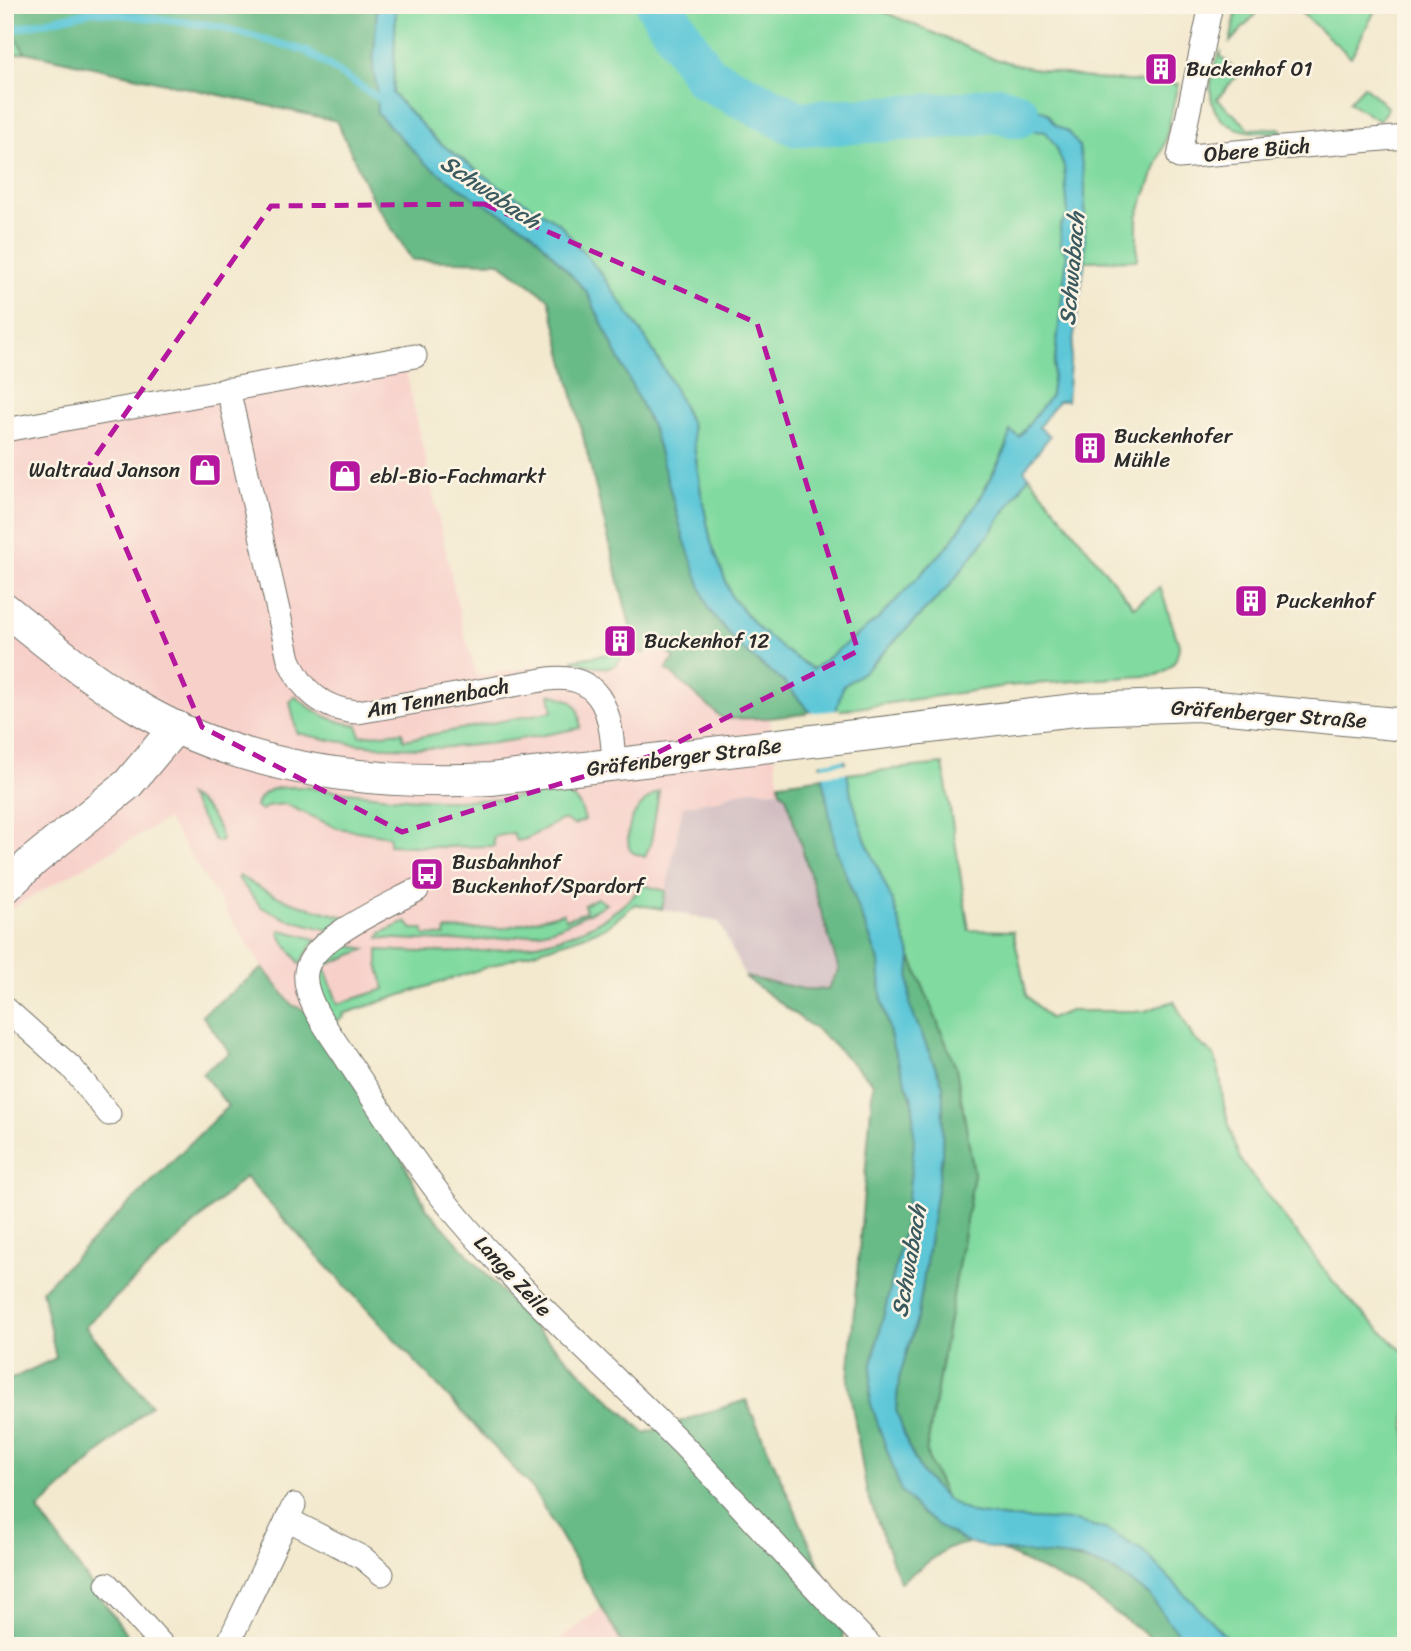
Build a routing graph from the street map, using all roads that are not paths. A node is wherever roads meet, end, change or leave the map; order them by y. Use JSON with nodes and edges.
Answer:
{"nodes":[{"id":1,"x":1211,"y":5,"type":"edge"},
{"id":2,"x":1406,"y":137,"type":"edge"},
{"id":3,"x":415,"y":356,"type":"dead end"},
{"id":4,"x":228,"y":389,"type":"junction"},
{"id":5,"x":5,"y":430,"type":"edge"},
{"id":6,"x":5,"y":609,"type":"edge"},
{"id":7,"x":1406,"y":725,"type":"edge"},
{"id":8,"x":176,"y":727,"type":"junction"},
{"id":9,"x":614,"y":766,"type":"junction"},
{"id":10,"x":5,"y":888,"type":"edge"},
{"id":11,"x":417,"y":890,"type":"dead end"},
{"id":12,"x":5,"y":1008,"type":"edge"},
{"id":13,"x":109,"y":1114,"type":"dead end"},
{"id":14,"x":382,"y":1574,"type":"dead end"},
{"id":15,"x":107,"y":1584,"type":"dead end"},
{"id":16,"x":163,"y":1646,"type":"edge"},
{"id":17,"x":227,"y":1646,"type":"edge"},
{"id":18,"x":871,"y":1646,"type":"edge"}],
"edges":[{"from":1,"to":2,"type":"street","name":"Obere Büch"},
{"from":3,"to":4,"type":"street"},
{"from":4,"to":5,"type":"street"},
{"from":4,"to":9,"type":"street","name":"Am Tennenbach"},
{"from":6,"to":8,"type":"main road","name":"Gräfenberger Straße"},
{"from":7,"to":9,"type":"main road","name":"Gräfenberger Straße"},
{"from":8,"to":9,"type":"main road","name":"Gräfenberger Straße"},
{"from":8,"to":10,"type":"main road"},
{"from":11,"to":18,"type":"street","name":"Lange Zeile"},
{"from":12,"to":13,"type":"street"},
{"from":14,"to":17,"type":"street"},
{"from":15,"to":16,"type":"street"}]}
